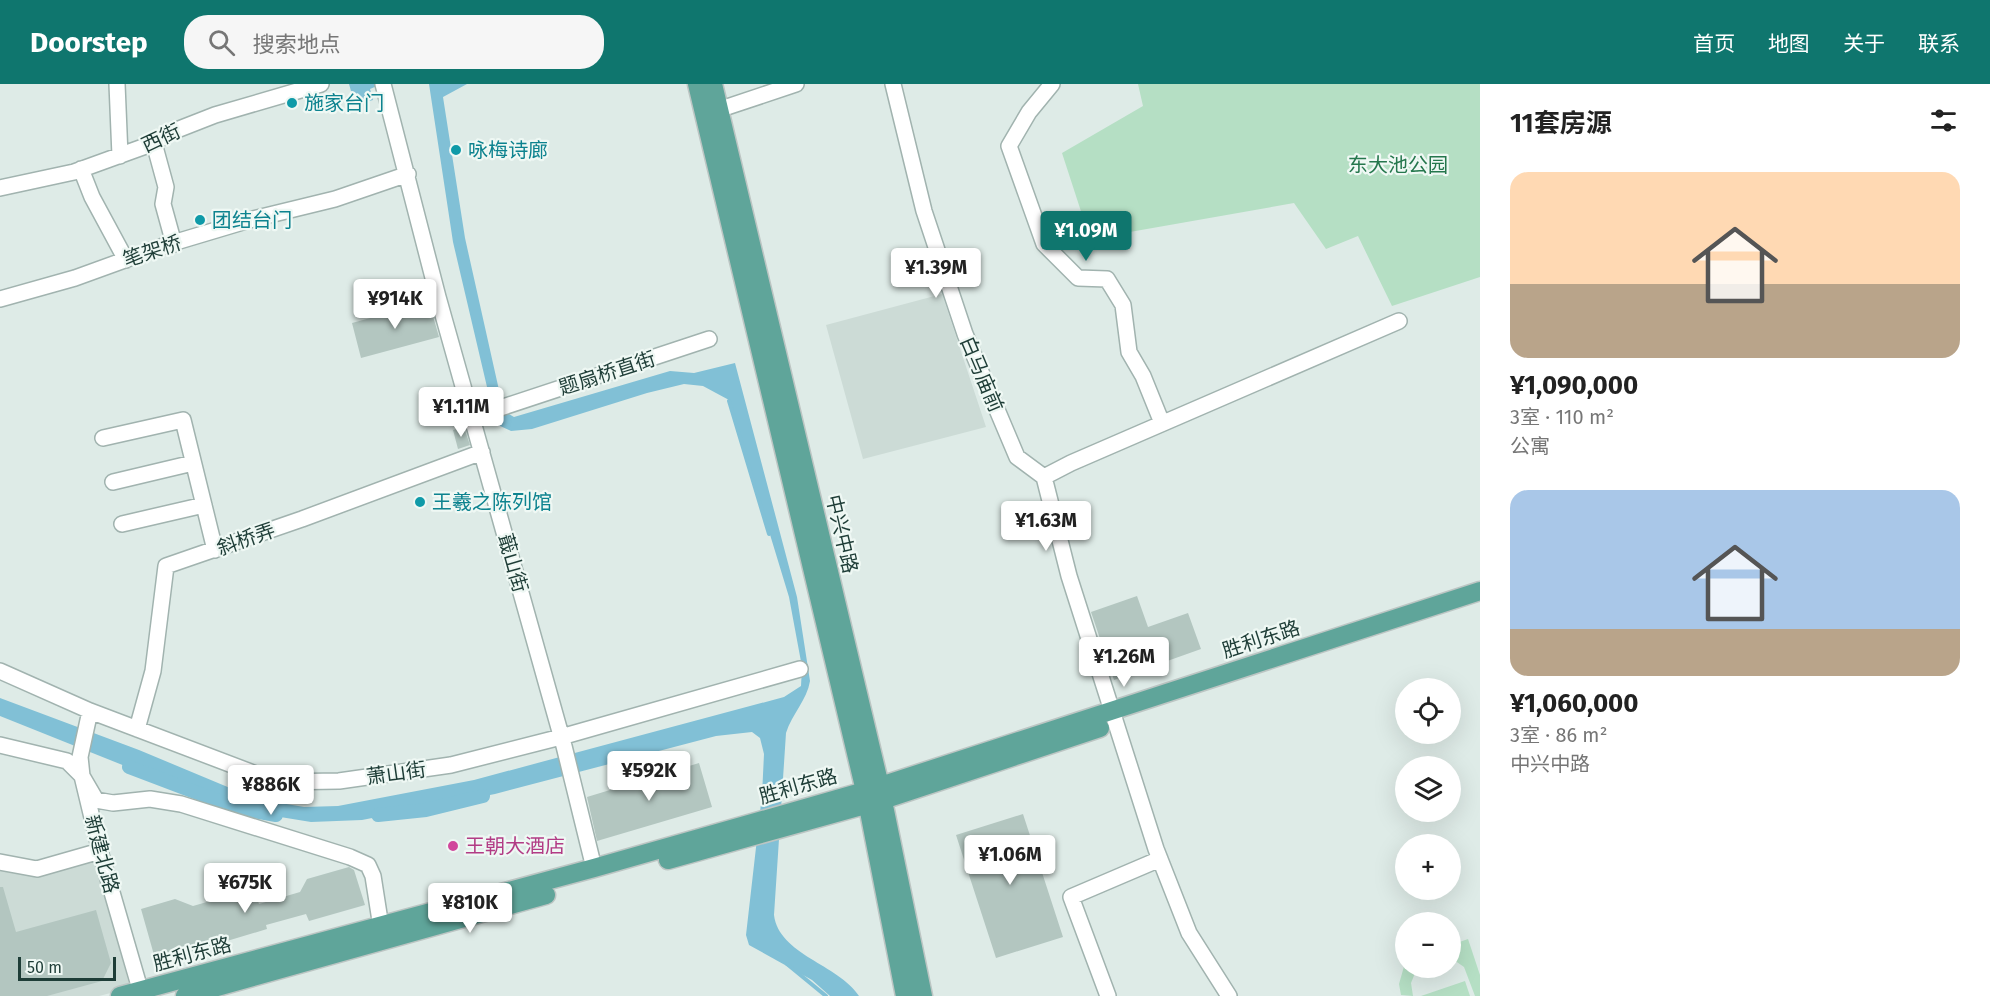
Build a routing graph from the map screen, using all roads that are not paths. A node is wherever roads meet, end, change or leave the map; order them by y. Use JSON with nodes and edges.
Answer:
{"nodes":[{"id":1,"x":117,"y":84,"type":"edge"},
{"id":2,"x":321,"y":84,"type":"edge"},
{"id":3,"x":383,"y":84,"type":"edge"},
{"id":4,"x":697,"y":84,"type":"edge"},
{"id":5,"x":713,"y":84,"type":"edge"},
{"id":6,"x":796,"y":84,"type":"edge"},
{"id":7,"x":893,"y":84,"type":"edge"},
{"id":8,"x":1052,"y":84,"type":"edge"},
{"id":9,"x":711,"y":112,"type":"junction"},
{"id":10,"x":154,"y":143,"type":"junction"},
{"id":11,"x":120,"y":156,"type":"junction"},
{"id":12,"x":81,"y":170,"type":"junction"},
{"id":13,"x":408,"y":174,"type":"junction"},
{"id":14,"x":0,"y":188,"type":"edge"},
{"id":15,"x":174,"y":244,"type":"junction"},
{"id":16,"x":126,"y":260,"type":"junction"},
{"id":17,"x":0,"y":298,"type":"edge"},
{"id":18,"x":1399,"y":321,"type":"dead end"},
{"id":19,"x":709,"y":339,"type":"dead end"},
{"id":20,"x":480,"y":415,"type":"junction"},
{"id":21,"x":1162,"y":423,"type":"junction"},
{"id":22,"x":103,"y":438,"type":"dead end"},
{"id":23,"x":482,"y":452,"type":"junction"},
{"id":24,"x":194,"y":463,"type":"junction"},
{"id":25,"x":1044,"y":477,"type":"junction"},
{"id":26,"x":113,"y":482,"type":"dead end"},
{"id":27,"x":204,"y":505,"type":"junction"},
{"id":28,"x":122,"y":524,"type":"dead end"},
{"id":29,"x":215,"y":550,"type":"junction"},
{"id":30,"x":1480,"y":591,"type":"edge"},
{"id":31,"x":1480,"y":600,"type":"edge"},
{"id":32,"x":800,"y":669,"type":"dead end"},
{"id":33,"x":0,"y":671,"type":"edge"},
{"id":34,"x":89,"y":715,"type":"junction"},
{"id":35,"x":1115,"y":716,"type":"junction"},
{"id":36,"x":138,"y":729,"type":"junction"},
{"id":37,"x":562,"y":742,"type":"junction"},
{"id":38,"x":0,"y":746,"type":"edge"},
{"id":39,"x":82,"y":776,"type":"junction"},
{"id":40,"x":874,"y":795,"type":"junction"},
{"id":41,"x":748,"y":831,"type":"junction"},
{"id":42,"x":100,"y":851,"type":"junction"},
{"id":43,"x":1160,"y":859,"type":"junction"},
{"id":44,"x":0,"y":861,"type":"edge"},
{"id":45,"x":594,"y":868,"type":"junction"},
{"id":46,"x":381,"y":927,"type":"junction"},
{"id":47,"x":141,"y":993,"type":"edge"},
{"id":48,"x":120,"y":996,"type":"edge"},
{"id":49,"x":185,"y":996,"type":"edge"},
{"id":50,"x":905,"y":996,"type":"edge"},
{"id":51,"x":923,"y":996,"type":"edge"},
{"id":52,"x":1108,"y":996,"type":"edge"},
{"id":53,"x":1229,"y":996,"type":"edge"}],
"edges":[{"from":1,"to":11,"type":"street"},
{"from":2,"to":10,"type":"street","name":"西街"},
{"from":3,"to":13,"type":"street","name":"蕺山街"},
{"from":4,"to":9,"type":"main road","name":"中兴中路"},
{"from":5,"to":9,"type":"main road","name":"中兴中路"},
{"from":6,"to":9,"type":"street"},
{"from":7,"to":25,"type":"street","name":"白马庙前"},
{"from":8,"to":21,"type":"street"},
{"from":9,"to":40,"type":"main road","name":"中兴中路"},
{"from":10,"to":11,"type":"street","name":"西街"},
{"from":10,"to":15,"type":"street"},
{"from":11,"to":12,"type":"street","name":"西街"},
{"from":12,"to":14,"type":"street","name":"西街"},
{"from":12,"to":16,"type":"street"},
{"from":13,"to":15,"type":"street","name":"笔架桥"},
{"from":13,"to":20,"type":"street","name":"蕺山街"},
{"from":15,"to":16,"type":"street","name":"笔架桥"},
{"from":16,"to":17,"type":"street","name":"笔架桥"},
{"from":18,"to":21,"type":"street"},
{"from":19,"to":20,"type":"street","name":"题扇桥直街"},
{"from":20,"to":23,"type":"street","name":"蕺山街"},
{"from":21,"to":25,"type":"street"},
{"from":22,"to":24,"type":"street"},
{"from":23,"to":29,"type":"street","name":"斜桥弄"},
{"from":23,"to":37,"type":"street","name":"蕺山街"},
{"from":24,"to":26,"type":"street"},
{"from":24,"to":27,"type":"street"},
{"from":25,"to":35,"type":"street"},
{"from":27,"to":28,"type":"street"},
{"from":27,"to":29,"type":"street"},
{"from":29,"to":36,"type":"street","name":"斜桥弄"},
{"from":30,"to":35,"type":"main road","name":"胜利东路"},
{"from":31,"to":35,"type":"main road","name":"胜利东路"},
{"from":32,"to":37,"type":"street","name":"萧山街"},
{"from":33,"to":34,"type":"street","name":"萧山街"},
{"from":34,"to":36,"type":"street","name":"萧山街"},
{"from":34,"to":39,"type":"street","name":"新建北路"},
{"from":35,"to":40,"type":"main road","name":"胜利东路"},
{"from":35,"to":43,"type":"street"},
{"from":36,"to":37,"type":"street","name":"萧山街"},
{"from":37,"to":45,"type":"street","name":"蕺山街"},
{"from":38,"to":39,"type":"street"},
{"from":39,"to":42,"type":"street","name":"新建北路"},
{"from":39,"to":46,"type":"street"},
{"from":40,"to":41,"type":"main road","name":"胜利东路"},
{"from":40,"to":50,"type":"main road","name":"中兴中路"},
{"from":40,"to":51,"type":"main road","name":"中兴中路"},
{"from":41,"to":45,"type":"main road","name":"胜利东路"},
{"from":41,"to":49,"type":"main road","name":"胜利东路"},
{"from":42,"to":44,"type":"street"},
{"from":42,"to":47,"type":"street","name":"新建北路"},
{"from":43,"to":52,"type":"street"},
{"from":43,"to":53,"type":"street"},
{"from":45,"to":46,"type":"main road","name":"胜利东路"},
{"from":46,"to":47,"type":"main road","name":"胜利东路"},
{"from":47,"to":48,"type":"main road","name":"胜利东路"}]}
